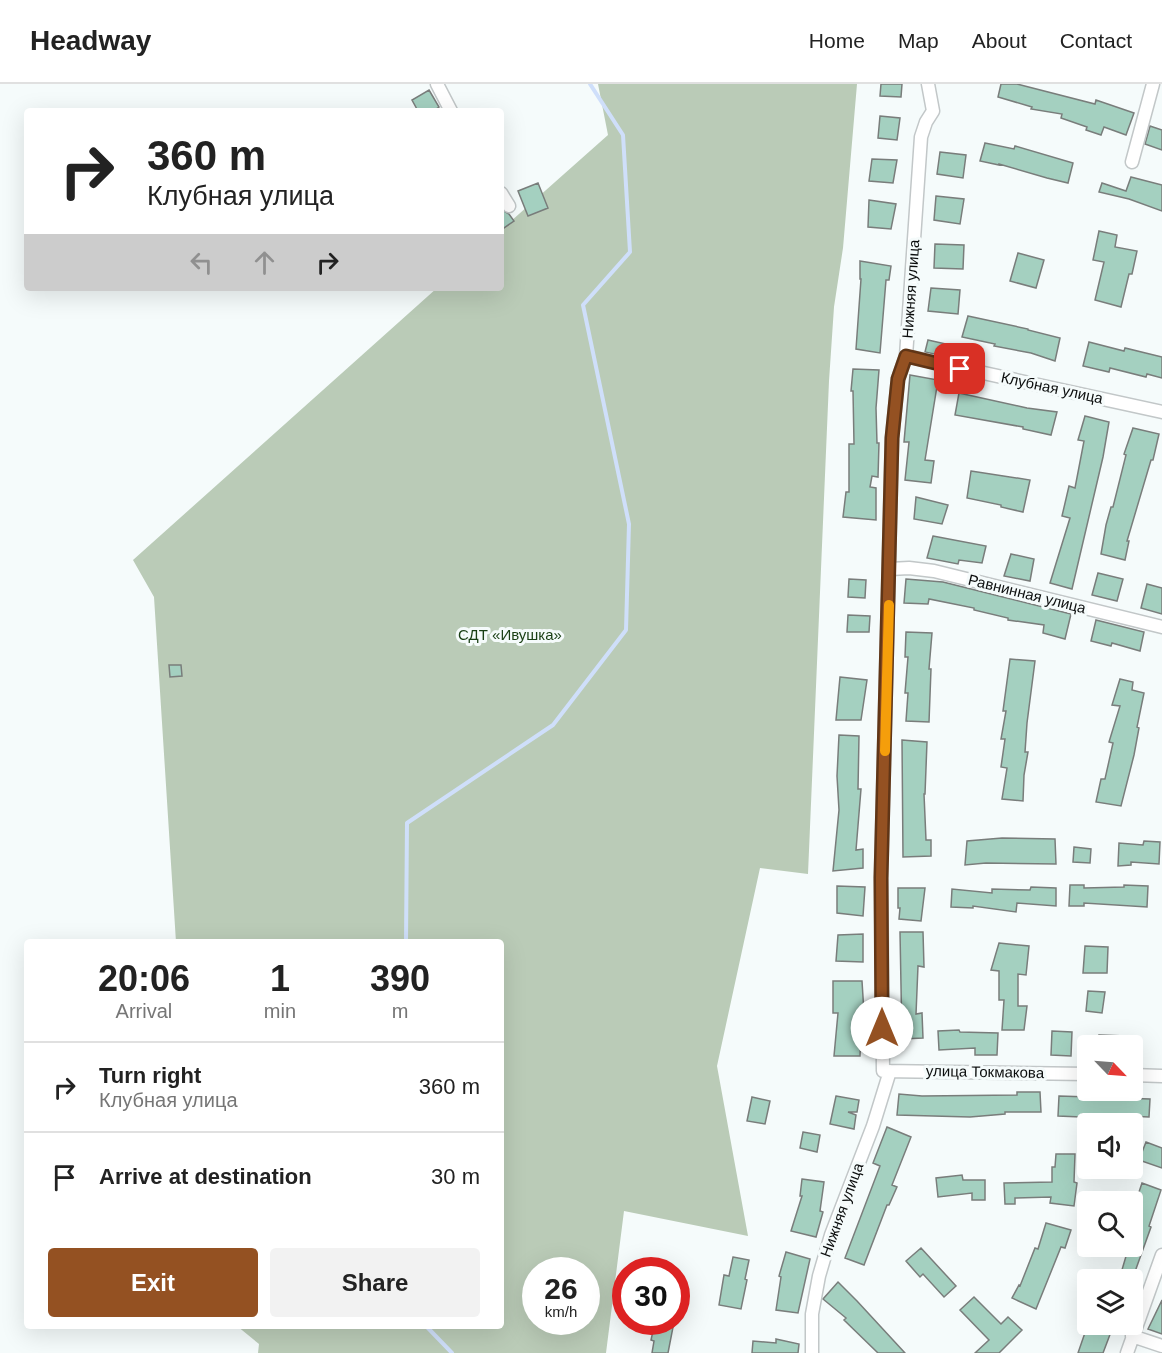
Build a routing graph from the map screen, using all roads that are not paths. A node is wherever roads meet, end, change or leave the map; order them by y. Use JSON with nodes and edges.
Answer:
{"nodes":[{"id":1,"x":437,"y":84,"type":"edge"},
{"id":2,"x":928,"y":84,"type":"edge"},
{"id":3,"x":1153,"y":84,"type":"edge"},
{"id":4,"x":449,"y":108,"type":"edge"},
{"id":5,"x":1132,"y":162,"type":"dead end"},
{"id":6,"x":504,"y":198,"type":"edge"},
{"id":7,"x":509,"y":207,"type":"dead end"},
{"id":8,"x":906,"y":356,"type":"junction"},
{"id":9,"x":1162,"y":412,"type":"edge"},
{"id":10,"x":890,"y":569,"type":"junction"},
{"id":11,"x":1162,"y":627,"type":"edge"},
{"id":12,"x":886,"y":1071,"type":"junction"},
{"id":13,"x":1077,"y":1074,"type":"edge"},
{"id":14,"x":1143,"y":1075,"type":"edge"},
{"id":15,"x":1162,"y":1076,"type":"edge"},
{"id":16,"x":1162,"y":1255,"type":"edge"},
{"id":17,"x":1132,"y":1336,"type":"junction"},
{"id":18,"x":1162,"y":1346,"type":"edge"},
{"id":19,"x":812,"y":1353,"type":"edge"},
{"id":20,"x":1127,"y":1353,"type":"edge"}],
"edges":[{"from":1,"to":4,"type":"street"},
{"from":2,"to":8,"type":"street","name":"Нижняя улица"},
{"from":3,"to":5,"type":"street"},
{"from":6,"to":7,"type":"street"},
{"from":8,"to":9,"type":"street","name":"Клубная улица"},
{"from":8,"to":10,"type":"street","name":"Нижняя улица"},
{"from":10,"to":11,"type":"street","name":"Равнинная улица"},
{"from":10,"to":12,"type":"street","name":"Нижняя улица"},
{"from":12,"to":13,"type":"street","name":"улица Токмакова"},
{"from":12,"to":19,"type":"street","name":"Нижняя улица"},
{"from":14,"to":15,"type":"street"},
{"from":16,"to":17,"type":"street"},
{"from":17,"to":18,"type":"street"},
{"from":17,"to":20,"type":"street"}]}
